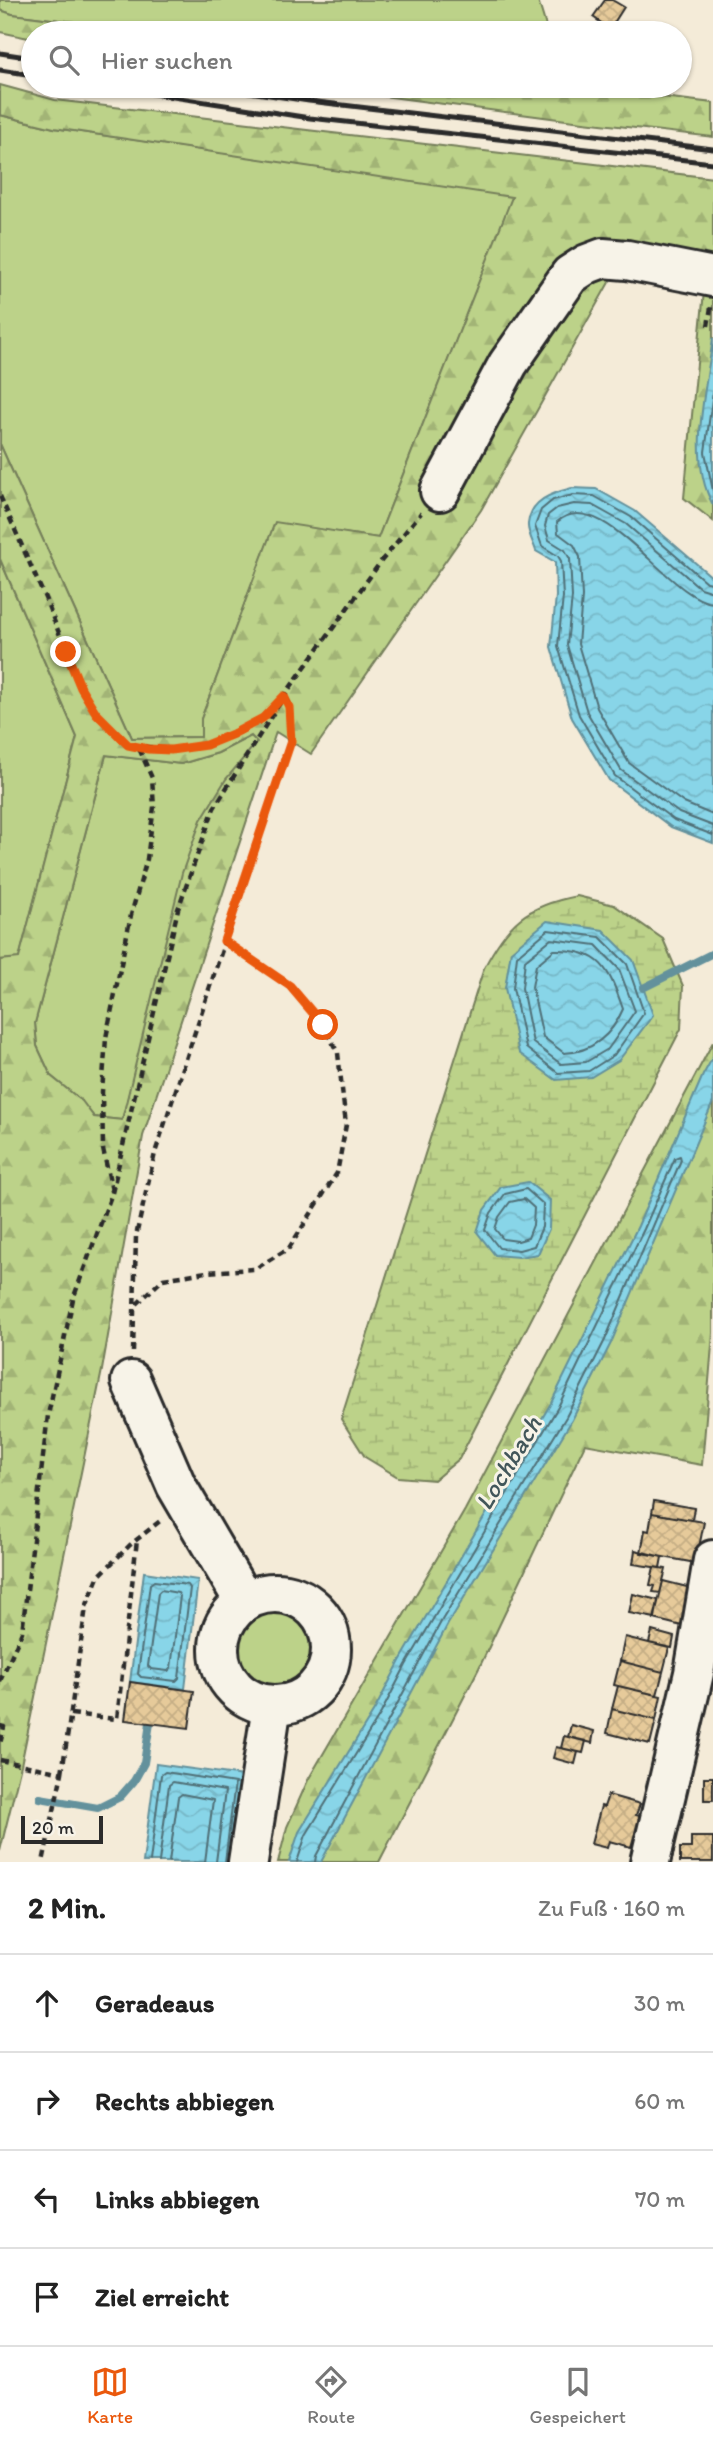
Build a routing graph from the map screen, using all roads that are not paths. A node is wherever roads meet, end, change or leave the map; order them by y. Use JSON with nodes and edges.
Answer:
{"nodes":[{"id":1,"x":713,"y":276,"type":"edge"},
{"id":2,"x":440,"y":491,"type":"road end"},
{"id":3,"x":131,"y":1381,"type":"road end"},
{"id":4,"x":713,"y":1560,"type":"edge"},
{"id":5,"x":244,"y":1601,"type":"junction"},
{"id":6,"x":272,"y":1705,"type":"junction"},
{"id":7,"x":248,"y":1862,"type":"edge"},
{"id":8,"x":650,"y":1862,"type":"edge"}],
"edges":[{"from":1,"to":2,"type":"street"},
{"from":3,"to":5,"type":"street"},
{"from":4,"to":8,"type":"street"},
{"from":5,"to":6,"type":"street"},
{"from":5,"to":6,"type":"street"},
{"from":6,"to":7,"type":"street"}]}
